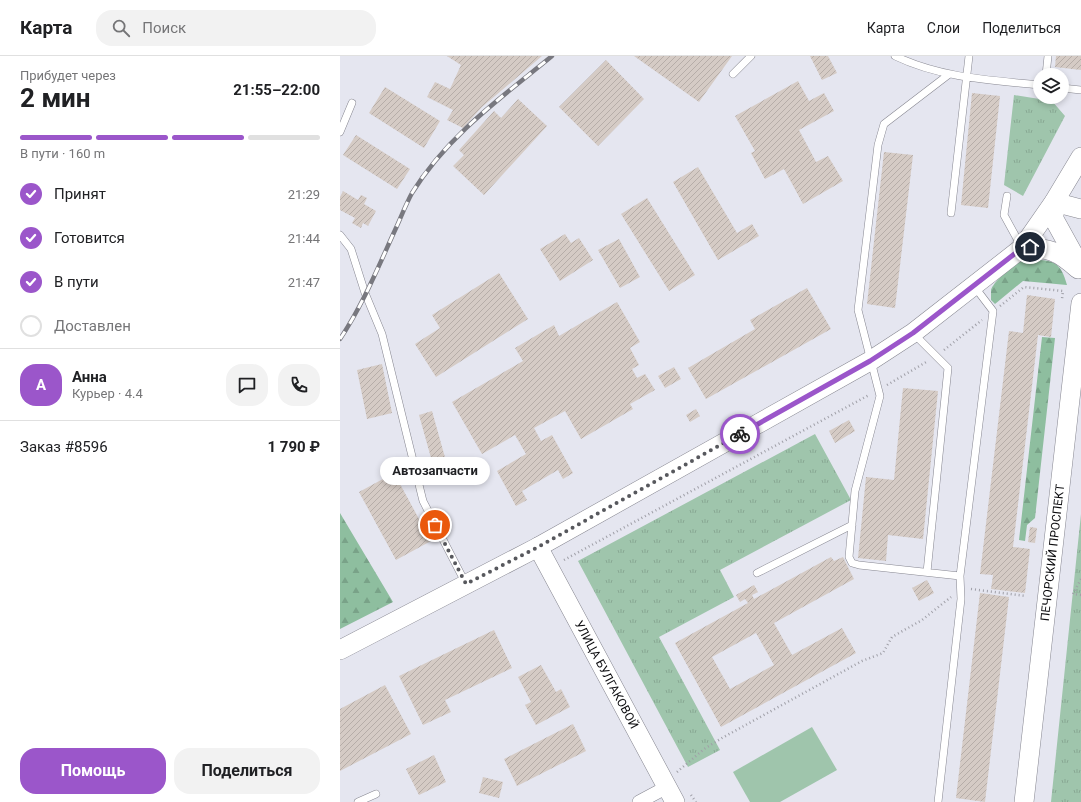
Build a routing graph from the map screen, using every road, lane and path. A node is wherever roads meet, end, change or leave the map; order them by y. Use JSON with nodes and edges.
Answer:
{"nodes":[{"id":1,"x":751,"y":56,"type":"edge"},
{"id":2,"x":895,"y":56,"type":"edge"},
{"id":3,"x":969,"y":56,"type":"edge"},
{"id":4,"x":1048,"y":56,"type":"edge"},
{"id":5,"x":1047,"y":68,"type":"edge"},
{"id":6,"x":733,"y":74,"type":"dead end"},
{"id":7,"x":948,"y":75,"type":"junction"},
{"id":8,"x":966,"y":77,"type":"junction"},
{"id":9,"x":1033,"y":84,"type":"edge"},
{"id":10,"x":1069,"y":89,"type":"edge"},
{"id":11,"x":1081,"y":90,"type":"edge"},
{"id":12,"x":352,"y":103,"type":"dead end"},
{"id":13,"x":340,"y":132,"type":"edge"},
{"id":14,"x":1081,"y":158,"type":"edge"},
{"id":15,"x":1007,"y":196,"type":"dead end"},
{"id":16,"x":1054,"y":202,"type":"junction"},
{"id":17,"x":1079,"y":205,"type":"edge"},
{"id":18,"x":951,"y":214,"type":"dead end"},
{"id":19,"x":1056,"y":223,"type":"junction"},
{"id":20,"x":340,"y":235,"type":"edge"},
{"id":21,"x":1022,"y":248,"type":"junction"},
{"id":22,"x":1081,"y":268,"type":"edge"},
{"id":23,"x":1081,"y":272,"type":"edge"},
{"id":24,"x":974,"y":286,"type":"junction"},
{"id":25,"x":1062,"y":299,"type":"dead end"},
{"id":26,"x":1081,"y":303,"type":"edge"},
{"id":27,"x":993,"y":311,"type":"junction"},
{"id":28,"x":913,"y":333,"type":"junction"},
{"id":29,"x":936,"y":356,"type":"junction"},
{"id":30,"x":870,"y":361,"type":"junction"},
{"id":31,"x":878,"y":390,"type":"junction"},
{"id":32,"x":852,"y":525,"type":"junction"},
{"id":33,"x":538,"y":547,"type":"junction"},
{"id":34,"x":562,"y":561,"type":"dead end"},
{"id":35,"x":927,"y":572,"type":"junction"},
{"id":36,"x":757,"y":573,"type":"dead end"},
{"id":37,"x":960,"y":576,"type":"junction"},
{"id":38,"x":1081,"y":579,"type":"edge"},
{"id":39,"x":466,"y":584,"type":"junction"},
{"id":40,"x":960,"y":589,"type":"junction"},
{"id":41,"x":1081,"y":595,"type":"edge"},
{"id":42,"x":340,"y":650,"type":"edge"},
{"id":43,"x":673,"y":766,"type":"dead end"},
{"id":44,"x":677,"y":786,"type":"edge"},
{"id":45,"x":376,"y":794,"type":"dead end"},
{"id":46,"x":358,"y":802,"type":"edge"},
{"id":47,"x":639,"y":802,"type":"edge"},
{"id":48,"x":696,"y":802,"type":"edge"},
{"id":49,"x":938,"y":802,"type":"edge"},
{"id":50,"x":1024,"y":802,"type":"edge"}],
"edges":[{"from":1,"to":6,"type":"lane"},
{"from":2,"to":7,"type":"lane"},
{"from":3,"to":8,"type":"lane"},
{"from":4,"to":5,"type":"lane"},
{"from":7,"to":8,"type":"lane"},
{"from":7,"to":30,"type":"lane"},
{"from":8,"to":9,"type":"lane"},
{"from":8,"to":18,"type":"lane"},
{"from":10,"to":11,"type":"lane"},
{"from":12,"to":13,"type":"lane"},
{"from":14,"to":16,"type":"main road"},
{"from":15,"to":21,"type":"lane"},
{"from":16,"to":17,"type":"main road"},
{"from":16,"to":19,"type":"main road"},
{"from":16,"to":21,"type":"main road"},
{"from":17,"to":19,"type":"main road"},
{"from":19,"to":21,"type":"main road"},
{"from":19,"to":22,"type":"main road"},
{"from":20,"to":39,"type":"lane"},
{"from":21,"to":23,"type":"main road"},
{"from":21,"to":24,"type":"main road"},
{"from":24,"to":27,"type":"lane"},
{"from":24,"to":28,"type":"main road"},
{"from":25,"to":27,"type":"path"},
{"from":26,"to":50,"type":"main road","name":"ПЕЧОРСКИЙ ПРОСПЕКТ"},
{"from":27,"to":29,"type":"path"},
{"from":27,"to":37,"type":"lane"},
{"from":28,"to":29,"type":"lane"},
{"from":28,"to":30,"type":"main road"},
{"from":29,"to":31,"type":"path"},
{"from":29,"to":35,"type":"lane"},
{"from":30,"to":31,"type":"lane"},
{"from":30,"to":33,"type":"main road"},
{"from":31,"to":32,"type":"lane"},
{"from":31,"to":34,"type":"path"},
{"from":32,"to":35,"type":"lane"},
{"from":32,"to":36,"type":"lane"},
{"from":33,"to":39,"type":"main road"},
{"from":33,"to":44,"type":"main road","name":"УЛИЦА БУЛГАКОВОЙ"},
{"from":35,"to":37,"type":"lane"},
{"from":37,"to":40,"type":"lane"},
{"from":38,"to":41,"type":"path"},
{"from":39,"to":42,"type":"main road"},
{"from":40,"to":44,"type":"path"},
{"from":40,"to":49,"type":"lane"},
{"from":43,"to":44,"type":"path"},
{"from":44,"to":47,"type":"street"},
{"from":44,"to":48,"type":"path"},
{"from":45,"to":46,"type":"lane"}]}
